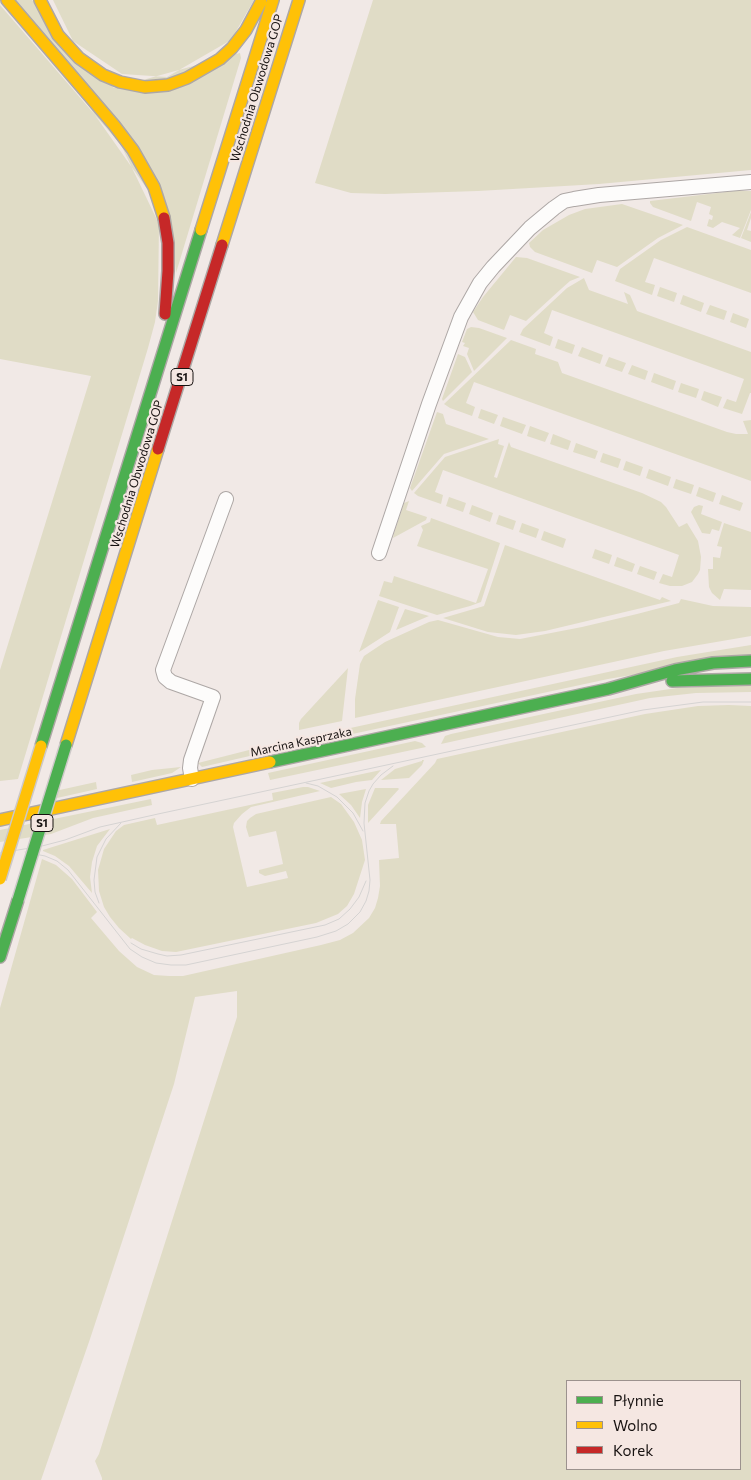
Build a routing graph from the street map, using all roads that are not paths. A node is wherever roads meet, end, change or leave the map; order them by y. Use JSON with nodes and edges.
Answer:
{"nodes":[{"id":1,"x":6,"y":0,"type":"edge"},
{"id":2,"x":262,"y":0,"type":"edge"},
{"id":3,"x":273,"y":0,"type":"edge"},
{"id":4,"x":299,"y":0,"type":"edge"},
{"id":5,"x":44,"y":3,"type":"edge"},
{"id":6,"x":751,"y":182,"type":"edge"},
{"id":7,"x":160,"y":362,"type":"junction"},
{"id":8,"x":226,"y":499,"type":"dead end"},
{"id":9,"x":379,"y":553,"type":"dead end"},
{"id":10,"x":751,"y":661,"type":"edge"},
{"id":11,"x":751,"y":679,"type":"edge"},
{"id":12,"x":608,"y":689,"type":"junction"},
{"id":13,"x":192,"y":779,"type":"junction"},
{"id":14,"x":0,"y":820,"type":"edge"},
{"id":15,"x":0,"y":879,"type":"edge"},
{"id":16,"x":0,"y":957,"type":"edge"}],
"edges":[{"from":1,"to":7,"type":"main road"},
{"from":2,"to":5,"type":"main road"},
{"from":3,"to":7,"type":"main road","name":"Wschodnia Obwodowa GOP","number":"S1"},
{"from":4,"to":16,"type":"main road","name":"Wschodnia Obwodowa GOP","number":"S1","bridge":true},
{"from":6,"to":9,"type":"street"},
{"from":7,"to":15,"type":"main road","name":"Wschodnia Obwodowa GOP","number":"S1","bridge":true},
{"from":8,"to":13,"type":"street"},
{"from":10,"to":12,"type":"main road","name":"Marcina Kasprzaka"},
{"from":11,"to":12,"type":"main road","name":"Marcina Kasprzaka"},
{"from":12,"to":13,"type":"main road","name":"Marcina Kasprzaka"},
{"from":13,"to":14,"type":"main road","name":"Marcina Kasprzaka"}]}
